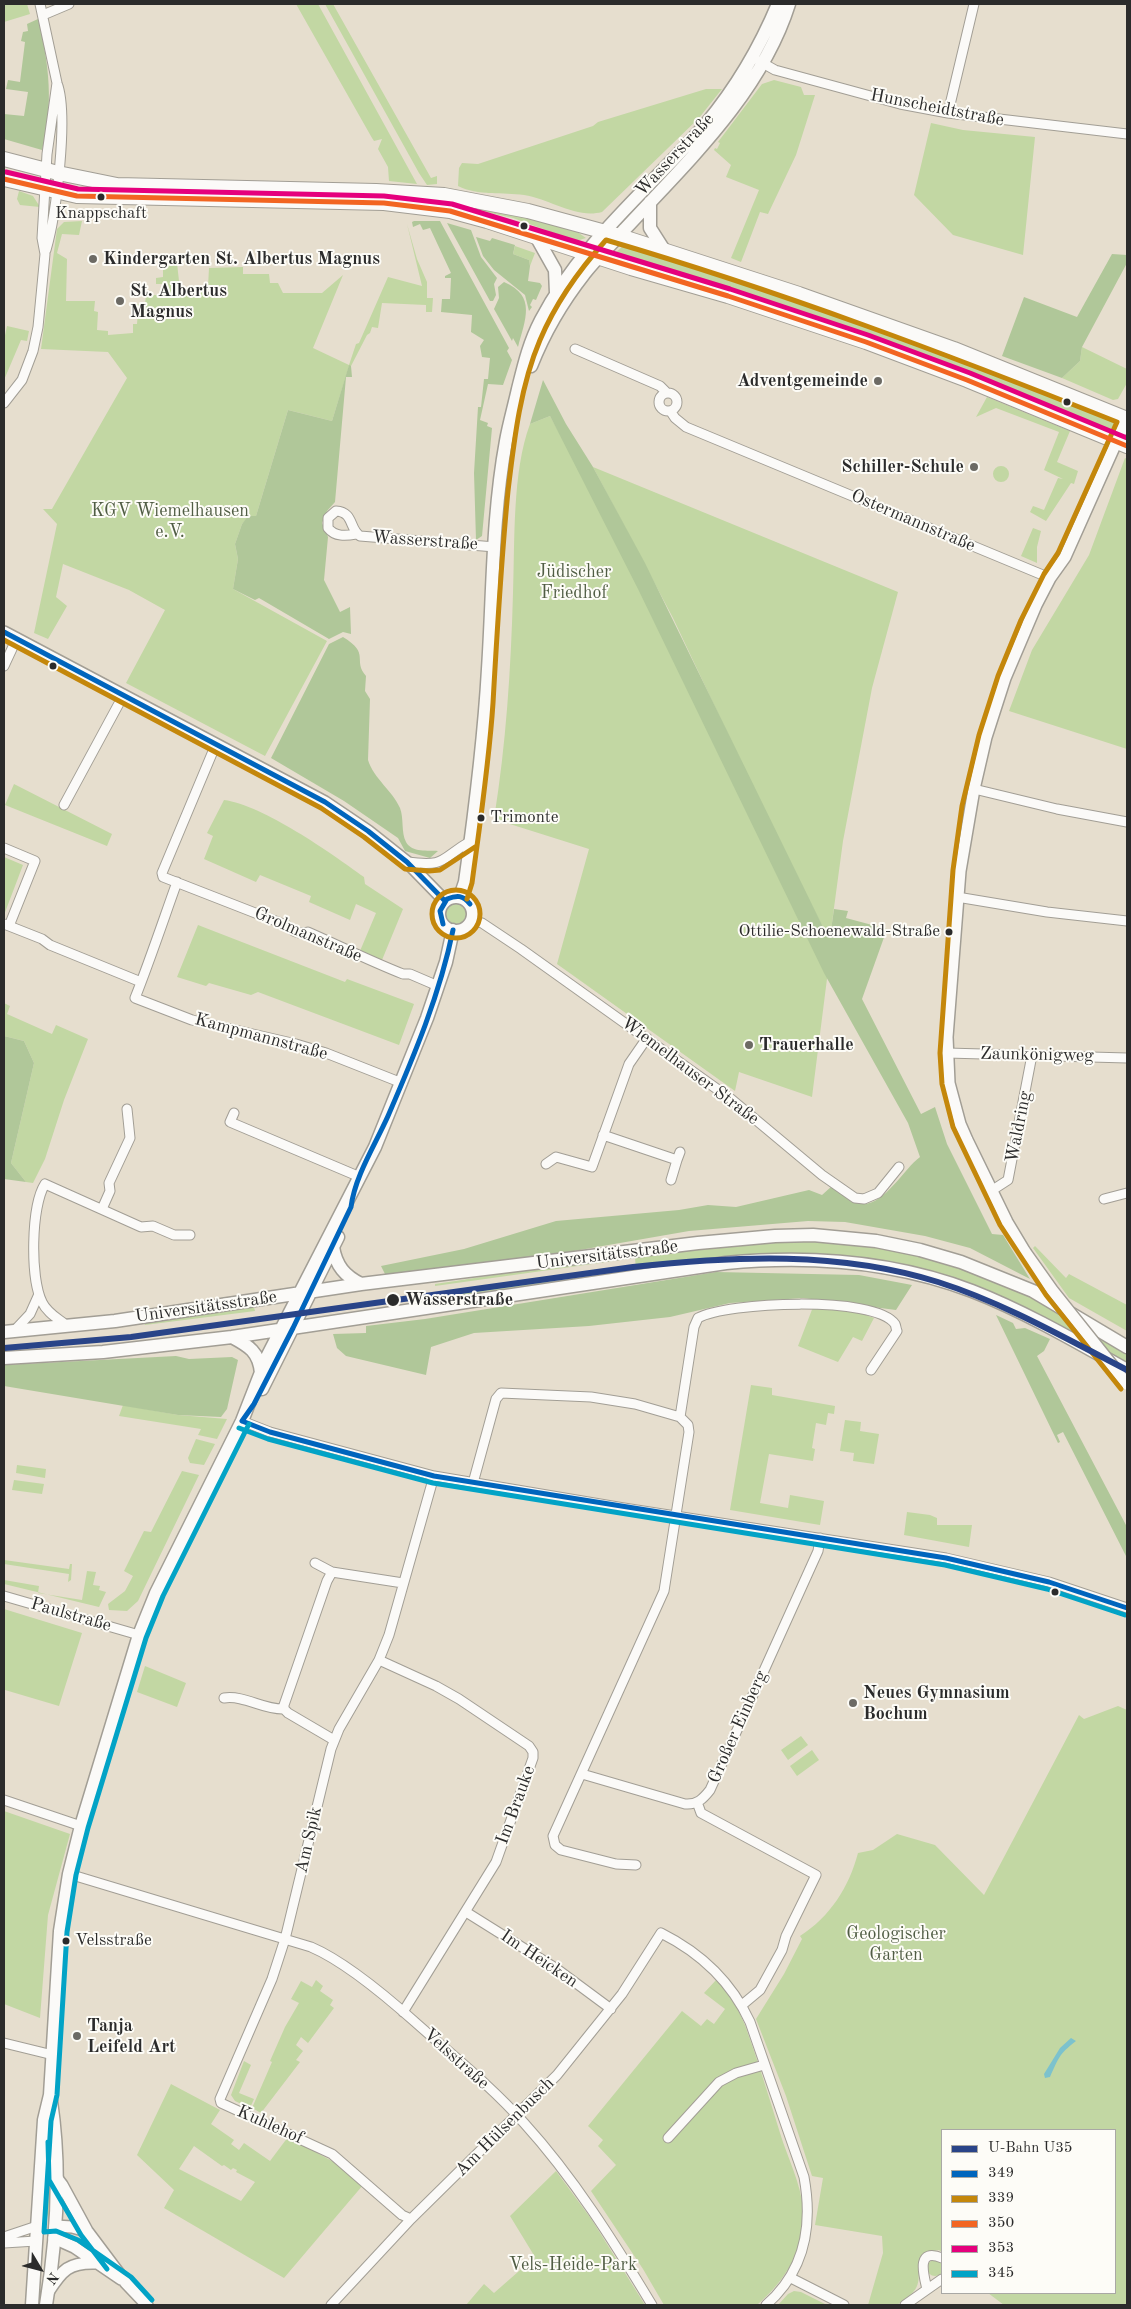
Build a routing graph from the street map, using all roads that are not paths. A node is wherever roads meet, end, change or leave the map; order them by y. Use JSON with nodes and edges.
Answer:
{"nodes":[{"id":1,"x":40,"y":4,"type":"edge"},
{"id":2,"x":69,"y":4,"type":"edge"},
{"id":3,"x":778,"y":4,"type":"edge"},
{"id":4,"x":789,"y":4,"type":"edge"},
{"id":5,"x":974,"y":4,"type":"edge"},
{"id":6,"x":43,"y":14,"type":"junction"},
{"id":7,"x":757,"y":60,"type":"junction"},
{"id":8,"x":57,"y":83,"type":"junction"},
{"id":9,"x":948,"y":113,"type":"junction"},
{"id":10,"x":1127,"y":134,"type":"edge"},
{"id":11,"x":4,"y":158,"type":"edge"},
{"id":12,"x":52,"y":171,"type":"junction"},
{"id":13,"x":4,"y":179,"type":"edge"},
{"id":14,"x":51,"y":190,"type":"junction"},
{"id":15,"x":650,"y":202,"type":"junction"},
{"id":16,"x":604,"y":231,"type":"junction"},
{"id":17,"x":620,"y":236,"type":"junction"},
{"id":18,"x":537,"y":238,"type":"junction"},
{"id":19,"x":664,"y":250,"type":"junction"},
{"id":20,"x":584,"y":254,"type":"junction"},
{"id":21,"x":597,"y":258,"type":"junction"},
{"id":22,"x":556,"y":294,"type":"junction"},
{"id":23,"x":575,"y":349,"type":"dead end"},
{"id":24,"x":519,"y":387,"type":"junction"},
{"id":25,"x":666,"y":392,"type":"junction"},
{"id":26,"x":4,"y":403,"type":"edge"},
{"id":27,"x":671,"y":412,"type":"junction"},
{"id":28,"x":1127,"y":418,"type":"edge"},
{"id":29,"x":1122,"y":444,"type":"edge"},
{"id":30,"x":356,"y":534,"type":"dead end"},
{"id":31,"x":495,"y":546,"type":"junction"},
{"id":32,"x":1050,"y":578,"type":"junction"},
{"id":33,"x":4,"y":632,"type":"edge"},
{"id":34,"x":17,"y":638,"type":"junction"},
{"id":35,"x":4,"y":666,"type":"edge"},
{"id":36,"x":122,"y":696,"type":"junction"},
{"id":37,"x":216,"y":744,"type":"junction"},
{"id":38,"x":974,"y":789,"type":"junction"},
{"id":39,"x":64,"y":805,"type":"dead end"},
{"id":40,"x":1127,"y":822,"type":"edge"},
{"id":41,"x":471,"y":841,"type":"junction"},
{"id":42,"x":4,"y":848,"type":"edge"},
{"id":43,"x":407,"y":862,"type":"junction"},
{"id":44,"x":177,"y":882,"type":"junction"},
{"id":45,"x":460,"y":897,"type":"junction"},
{"id":46,"x":956,"y":897,"type":"junction"},
{"id":47,"x":445,"y":901,"type":"junction"},
{"id":48,"x":472,"y":920,"type":"junction"},
{"id":49,"x":1127,"y":922,"type":"edge"},
{"id":50,"x":6,"y":925,"type":"edge"},
{"id":51,"x":453,"y":930,"type":"junction"},
{"id":52,"x":141,"y":982,"type":"junction"},
{"id":53,"x":438,"y":986,"type":"junction"},
{"id":54,"x":647,"y":1038,"type":"junction"},
{"id":55,"x":947,"y":1053,"type":"junction"},
{"id":56,"x":1032,"y":1055,"type":"junction"},
{"id":57,"x":1127,"y":1058,"type":"edge"},
{"id":58,"x":402,"y":1083,"type":"junction"},
{"id":59,"x":127,"y":1109,"type":"dead end"},
{"id":60,"x":234,"y":1113,"type":"dead end"},
{"id":61,"x":604,"y":1135,"type":"junction"},
{"id":62,"x":546,"y":1164,"type":"dead end"},
{"id":63,"x":899,"y":1167,"type":"dead end"},
{"id":64,"x":360,"y":1176,"type":"junction"},
{"id":65,"x":671,"y":1180,"type":"dead end"},
{"id":66,"x":353,"y":1191,"type":"junction"},
{"id":67,"x":992,"y":1191,"type":"junction"},
{"id":68,"x":1127,"y":1193,"type":"edge"},
{"id":69,"x":1104,"y":1199,"type":"dead end"},
{"id":70,"x":102,"y":1209,"type":"junction"},
{"id":71,"x":190,"y":1235,"type":"dead end"},
{"id":72,"x":333,"y":1247,"type":"junction"},
{"id":73,"x":361,"y":1284,"type":"junction"},
{"id":74,"x":306,"y":1292,"type":"junction"},
{"id":75,"x":39,"y":1294,"type":"junction"},
{"id":76,"x":67,"y":1326,"type":"junction"},
{"id":77,"x":287,"y":1329,"type":"junction"},
{"id":78,"x":9,"y":1332,"type":"edge"},
{"id":79,"x":232,"y":1337,"type":"junction"},
{"id":80,"x":1127,"y":1347,"type":"edge"},
{"id":81,"x":4,"y":1358,"type":"edge"},
{"id":82,"x":871,"y":1370,"type":"dead end"},
{"id":83,"x":1127,"y":1370,"type":"edge"},
{"id":84,"x":260,"y":1373,"type":"junction"},
{"id":85,"x":1127,"y":1384,"type":"edge"},
{"id":86,"x":680,"y":1417,"type":"junction"},
{"id":87,"x":242,"y":1421,"type":"junction"},
{"id":88,"x":434,"y":1476,"type":"junction"},
{"id":89,"x":473,"y":1483,"type":"junction"},
{"id":90,"x":675,"y":1516,"type":"junction"},
{"id":91,"x":820,"y":1538,"type":"junction"},
{"id":92,"x":315,"y":1564,"type":"dead end"},
{"id":93,"x":332,"y":1572,"type":"junction"},
{"id":94,"x":403,"y":1583,"type":"junction"},
{"id":95,"x":4,"y":1596,"type":"edge"},
{"id":96,"x":1127,"y":1608,"type":"edge"},
{"id":97,"x":139,"y":1635,"type":"junction"},
{"id":98,"x":378,"y":1660,"type":"junction"},
{"id":99,"x":224,"y":1698,"type":"dead end"},
{"id":100,"x":284,"y":1709,"type":"junction"},
{"id":101,"x":334,"y":1740,"type":"junction"},
{"id":102,"x":582,"y":1774,"type":"junction"},
{"id":103,"x":4,"y":1800,"type":"edge"},
{"id":104,"x":697,"y":1802,"type":"junction"},
{"id":105,"x":81,"y":1826,"type":"junction"},
{"id":106,"x":636,"y":1864,"type":"dead end"},
{"id":107,"x":69,"y":1874,"type":"junction"},
{"id":108,"x":466,"y":1912,"type":"junction"},
{"id":109,"x":285,"y":1939,"type":"junction"},
{"id":110,"x":742,"y":2005,"type":"junction"},
{"id":111,"x":611,"y":2009,"type":"junction"},
{"id":112,"x":404,"y":2012,"type":"junction"},
{"id":113,"x":4,"y":2044,"type":"edge"},
{"id":114,"x":53,"y":2055,"type":"junction"},
{"id":115,"x":764,"y":2065,"type":"junction"},
{"id":116,"x":50,"y":2095,"type":"junction"},
{"id":117,"x":518,"y":2116,"type":"junction"},
{"id":118,"x":668,"y":2138,"type":"dead end"},
{"id":119,"x":56,"y":2177,"type":"junction"},
{"id":120,"x":411,"y":2220,"type":"junction"},
{"id":121,"x":37,"y":2226,"type":"junction"},
{"id":122,"x":86,"y":2231,"type":"junction"},
{"id":123,"x":55,"y":2232,"type":"junction"},
{"id":124,"x":4,"y":2238,"type":"edge"},
{"id":125,"x":36,"y":2241,"type":"junction"},
{"id":126,"x":4,"y":2243,"type":"edge"},
{"id":127,"x":941,"y":2258,"type":"edge"},
{"id":128,"x":96,"y":2263,"type":"junction"},
{"id":129,"x":791,"y":2278,"type":"junction"},
{"id":130,"x":941,"y":2280,"type":"edge"},
{"id":131,"x":126,"y":2283,"type":"junction"},
{"id":132,"x":927,"y":2289,"type":"junction"},
{"id":133,"x":48,"y":2292,"type":"junction"},
{"id":134,"x":32,"y":2305,"type":"edge"},
{"id":135,"x":46,"y":2305,"type":"edge"},
{"id":136,"x":147,"y":2305,"type":"edge"},
{"id":137,"x":331,"y":2305,"type":"edge"},
{"id":138,"x":652,"y":2305,"type":"edge"},
{"id":139,"x":766,"y":2305,"type":"edge"},
{"id":140,"x":844,"y":2305,"type":"edge"},
{"id":141,"x":904,"y":2305,"type":"edge"}],
"edges":[{"from":1,"to":6,"type":"street"},
{"from":2,"to":6,"type":"street"},
{"from":3,"to":7,"type":"main road","name":"Wasserstraße"},
{"from":4,"to":7,"type":"main road","name":"Wasserstraße"},
{"from":5,"to":9,"type":"street"},
{"from":6,"to":8,"type":"street"},
{"from":7,"to":9,"type":"street","name":"Hunscheidtstraße"},
{"from":7,"to":15,"type":"main road","name":"Wasserstraße"},
{"from":7,"to":16,"type":"main road","name":"Wasserstraße"},
{"from":8,"to":12,"type":"street"},
{"from":8,"to":12,"type":"street"},
{"from":9,"to":10,"type":"street","name":"Hunscheidtstraße"},
{"from":11,"to":12,"type":"main road"},
{"from":12,"to":14,"type":"street"},
{"from":12,"to":16,"type":"main road"},
{"from":13,"to":14,"type":"main road"},
{"from":14,"to":18,"type":"main road"},
{"from":14,"to":26,"type":"street"},
{"from":15,"to":17,"type":"main road","name":"Wasserstraße"},
{"from":15,"to":19,"type":"main road","name":"Wasserstraße"},
{"from":16,"to":17,"type":"main road"},
{"from":16,"to":20,"type":"main road","name":"Wasserstraße"},
{"from":17,"to":19,"type":"main road"},
{"from":17,"to":21,"type":"main road","name":"Wasserstraße"},
{"from":18,"to":20,"type":"main road"},
{"from":18,"to":22,"type":"main road"},
{"from":19,"to":28,"type":"main road"},
{"from":20,"to":21,"type":"main road"},
{"from":20,"to":22,"type":"main road","name":"Wasserstraße"},
{"from":21,"to":24,"type":"main road","name":"Wasserstraße"},
{"from":21,"to":29,"type":"main road"},
{"from":22,"to":24,"type":"main road","name":"Wasserstraße"},
{"from":23,"to":25,"type":"street"},
{"from":24,"to":31,"type":"main road","name":"Wasserstraße"},
{"from":25,"to":27,"type":"street"},
{"from":25,"to":27,"type":"street","name":"Ostermannstraße"},
{"from":27,"to":32,"type":"street","name":"Ostermannstraße"},
{"from":28,"to":29,"type":"street","name":"Waldring"},
{"from":29,"to":32,"type":"street","name":"Waldring"},
{"from":30,"to":31,"type":"street","name":"Wasserstraße"},
{"from":31,"to":41,"type":"main road","name":"Wasserstraße"},
{"from":32,"to":38,"type":"street","name":"Waldring"},
{"from":33,"to":34,"type":"street"},
{"from":34,"to":35,"type":"street"},
{"from":34,"to":36,"type":"street"},
{"from":36,"to":37,"type":"street"},
{"from":36,"to":39,"type":"street"},
{"from":37,"to":43,"type":"street"},
{"from":37,"to":44,"type":"street"},
{"from":38,"to":40,"type":"street"},
{"from":38,"to":46,"type":"street","name":"Waldring"},
{"from":41,"to":43,"type":"street"},
{"from":41,"to":45,"type":"main road","name":"Wasserstraße"},
{"from":42,"to":50,"type":"street"},
{"from":43,"to":47,"type":"street"},
{"from":44,"to":52,"type":"street"},
{"from":44,"to":53,"type":"street","name":"Grolmanstraße"},
{"from":45,"to":47,"type":"main road"},
{"from":45,"to":48,"type":"main road"},
{"from":46,"to":49,"type":"street"},
{"from":46,"to":55,"type":"street","name":"Waldring"},
{"from":47,"to":51,"type":"main road"},
{"from":48,"to":51,"type":"main road"},
{"from":48,"to":54,"type":"street","name":"Wiemelhauser Straße"},
{"from":50,"to":52,"type":"street"},
{"from":51,"to":53,"type":"main road"},
{"from":52,"to":58,"type":"street","name":"Kampmannstraße"},
{"from":53,"to":58,"type":"main road"},
{"from":54,"to":61,"type":"street"},
{"from":54,"to":63,"type":"street","name":"Wiemelhauser Straße"},
{"from":55,"to":56,"type":"street","name":"Zaunkönigweg"},
{"from":55,"to":67,"type":"street","name":"Waldring"},
{"from":56,"to":57,"type":"street","name":"Zaunkönigweg"},
{"from":56,"to":67,"type":"street","name":"Waldring"},
{"from":58,"to":64,"type":"main road"},
{"from":59,"to":70,"type":"street"},
{"from":60,"to":64,"type":"street"},
{"from":61,"to":62,"type":"street"},
{"from":61,"to":65,"type":"street"},
{"from":64,"to":66,"type":"main road"},
{"from":66,"to":72,"type":"main road"},
{"from":66,"to":74,"type":"main road"},
{"from":67,"to":85,"type":"street","name":"Waldring","bridge":true},
{"from":68,"to":69,"type":"street"},
{"from":70,"to":71,"type":"street"},
{"from":70,"to":75,"type":"street"},
{"from":72,"to":73,"type":"main road"},
{"from":72,"to":74,"type":"main road"},
{"from":73,"to":74,"type":"main road","name":"Universitätsstraße"},
{"from":73,"to":80,"type":"main road","name":"Universitätsstraße"},
{"from":74,"to":76,"type":"main road","name":"Universitätsstraße"},
{"from":74,"to":77,"type":"main road"},
{"from":75,"to":76,"type":"street"},
{"from":75,"to":78,"type":"street","name":"Universitätsstraße"},
{"from":76,"to":78,"type":"main road","name":"Universitätsstraße"},
{"from":77,"to":79,"type":"main road","name":"Universitätsstraße"},
{"from":77,"to":83,"type":"main road","name":"Universitätsstraße"},
{"from":77,"to":84,"type":"main road"},
{"from":77,"to":87,"type":"main road"},
{"from":79,"to":81,"type":"main road","name":"Universitätsstraße"},
{"from":79,"to":84,"type":"main road"},
{"from":82,"to":86,"type":"street"},
{"from":84,"to":87,"type":"main road"},
{"from":86,"to":89,"type":"street"},
{"from":86,"to":90,"type":"street"},
{"from":87,"to":88,"type":"street"},
{"from":87,"to":97,"type":"main road"},
{"from":88,"to":89,"type":"street"},
{"from":88,"to":94,"type":"street","name":"Am Spik"},
{"from":89,"to":90,"type":"street"},
{"from":90,"to":91,"type":"street"},
{"from":90,"to":102,"type":"street"},
{"from":91,"to":96,"type":"street"},
{"from":91,"to":104,"type":"street","name":"Großer Einberg"},
{"from":92,"to":93,"type":"street"},
{"from":93,"to":94,"type":"street"},
{"from":93,"to":100,"type":"street"},
{"from":94,"to":98,"type":"street","name":"Am Spik"},
{"from":95,"to":97,"type":"street","name":"Paulstraße"},
{"from":97,"to":105,"type":"main road"},
{"from":98,"to":101,"type":"street","name":"Am Spik"},
{"from":98,"to":108,"type":"street","name":"Im Brauke"},
{"from":99,"to":100,"type":"street"},
{"from":100,"to":101,"type":"street"},
{"from":101,"to":109,"type":"street","name":"Am Spik"},
{"from":102,"to":104,"type":"street","name":"Großer Einberg"},
{"from":102,"to":106,"type":"street"},
{"from":103,"to":105,"type":"street"},
{"from":104,"to":110,"type":"street"},
{"from":105,"to":107,"type":"main road"},
{"from":107,"to":109,"type":"street","name":"Velsstraße"},
{"from":107,"to":114,"type":"main road"},
{"from":108,"to":111,"type":"street","name":"Im Heicken"},
{"from":108,"to":112,"type":"street","name":"Im Brauke"},
{"from":109,"to":112,"type":"street","name":"Velsstraße"},
{"from":109,"to":120,"type":"street","name":"Kuhlehof"},
{"from":110,"to":111,"type":"street","name":"Am Hülsenbusch"},
{"from":110,"to":115,"type":"street"},
{"from":111,"to":117,"type":"street","name":"Am Hülsenbusch"},
{"from":112,"to":117,"type":"street","name":"Velsstraße"},
{"from":113,"to":114,"type":"street"},
{"from":114,"to":116,"type":"main road"},
{"from":115,"to":118,"type":"street"},
{"from":115,"to":129,"type":"street"},
{"from":116,"to":119,"type":"main road"},
{"from":116,"to":121,"type":"main road"},
{"from":117,"to":120,"type":"street","name":"Am Hülsenbusch"},
{"from":117,"to":138,"type":"street","name":"Velsstraße"},
{"from":119,"to":122,"type":"street"},
{"from":119,"to":123,"type":"main road"},
{"from":120,"to":137,"type":"street","name":"Am Hülsenbusch"},
{"from":121,"to":123,"type":"main road"},
{"from":121,"to":124,"type":"street"},
{"from":121,"to":125,"type":"main road"},
{"from":122,"to":123,"type":"street"},
{"from":122,"to":131,"type":"street"},
{"from":123,"to":125,"type":"main road"},
{"from":123,"to":128,"type":"street"},
{"from":123,"to":133,"type":"main road"},
{"from":125,"to":126,"type":"street"},
{"from":125,"to":134,"type":"main road"},
{"from":127,"to":132,"type":"street"},
{"from":128,"to":131,"type":"street"},
{"from":128,"to":133,"type":"street"},
{"from":129,"to":139,"type":"street"},
{"from":129,"to":140,"type":"street"},
{"from":130,"to":132,"type":"street"},
{"from":131,"to":136,"type":"street"},
{"from":132,"to":141,"type":"street"},
{"from":133,"to":135,"type":"main road"}]}
